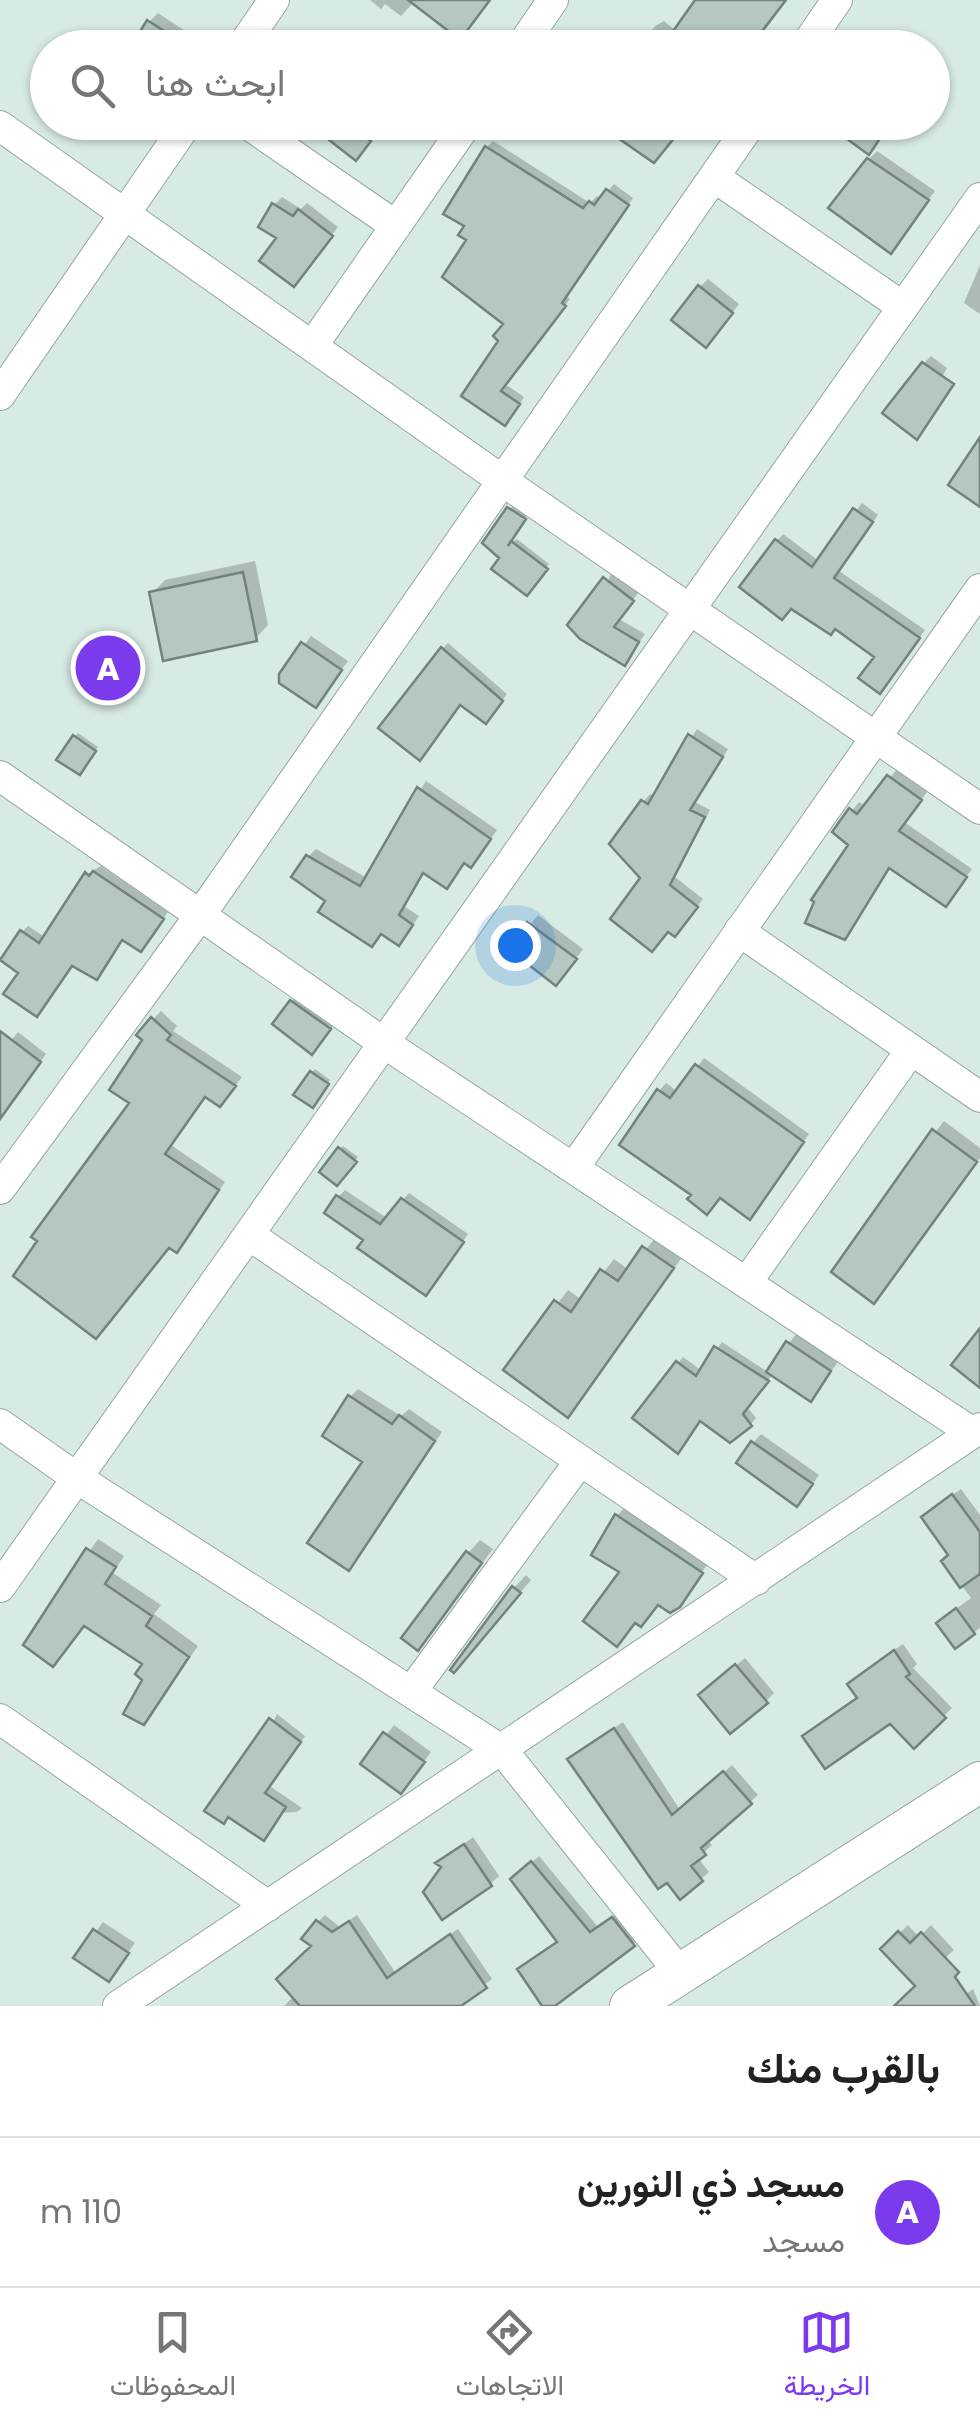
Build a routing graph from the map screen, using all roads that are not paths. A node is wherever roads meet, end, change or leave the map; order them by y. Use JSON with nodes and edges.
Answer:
{"nodes":[{"id":1,"x":274,"y":0,"type":"edge"},
{"id":2,"x":554,"y":0,"type":"edge"},
{"id":3,"x":837,"y":0,"type":"edge"},
{"id":4,"x":253,"y":30,"type":"edge"},
{"id":5,"x":533,"y":30,"type":"edge"},
{"id":6,"x":816,"y":30,"type":"edge"},
{"id":7,"x":0,"y":126,"type":"edge"},
{"id":8,"x":175,"y":140,"type":"edge"},
{"id":9,"x":271,"y":140,"type":"edge"},
{"id":10,"x":456,"y":140,"type":"edge"},
{"id":11,"x":740,"y":140,"type":"edge"},
{"id":12,"x":714,"y":177,"type":"junction"},
{"id":13,"x":980,"y":198,"type":"edge"},
{"id":14,"x":124,"y":214,"type":"junction"},
{"id":15,"x":396,"y":226,"type":"junction"},
{"id":16,"x":903,"y":307,"type":"junction"},
{"id":17,"x":313,"y":345,"type":"junction"},
{"id":18,"x":0,"y":395,"type":"edge"},
{"id":19,"x":502,"y":481,"type":"junction"},
{"id":20,"x":980,"y":590,"type":"edge"},
{"id":21,"x":690,"y":610,"type":"junction"},
{"id":22,"x":875,"y":738,"type":"junction"},
{"id":23,"x":0,"y":776,"type":"edge"},
{"id":24,"x":980,"y":809,"type":"edge"},
{"id":25,"x":201,"y":914,"type":"junction"},
{"id":26,"x":740,"y":931,"type":"junction"},
{"id":27,"x":384,"y":1042,"type":"junction"},
{"id":28,"x":912,"y":1050,"type":"junction"},
{"id":29,"x":980,"y":1097,"type":"edge"},
{"id":30,"x":575,"y":1166,"type":"junction"},
{"id":31,"x":0,"y":1189,"type":"edge"},
{"id":32,"x":249,"y":1235,"type":"junction"},
{"id":33,"x":747,"y":1282,"type":"junction"},
{"id":34,"x":0,"y":1424,"type":"edge"},
{"id":35,"x":976,"y":1430,"type":"edge"},
{"id":36,"x":580,"y":1461,"type":"junction"},
{"id":37,"x":77,"y":1478,"type":"junction"},
{"id":38,"x":756,"y":1580,"type":"junction"},
{"id":39,"x":0,"y":1587,"type":"edge"},
{"id":40,"x":411,"y":1692,"type":"junction"},
{"id":41,"x":0,"y":1719,"type":"edge"},
{"id":42,"x":504,"y":1751,"type":"junction"},
{"id":43,"x":980,"y":1782,"type":"edge"},
{"id":44,"x":268,"y":1906,"type":"junction"},
{"id":45,"x":680,"y":1972,"type":"junction"},
{"id":46,"x":118,"y":2006,"type":"edge"},
{"id":47,"x":630,"y":2006,"type":"edge"}],
"edges":[{"from":1,"to":4,"type":"street"},
{"from":2,"to":5,"type":"street"},
{"from":3,"to":6,"type":"street"},
{"from":7,"to":14,"type":"street"},
{"from":8,"to":14,"type":"street"},
{"from":9,"to":15,"type":"street"},
{"from":10,"to":15,"type":"street"},
{"from":11,"to":12,"type":"street"},
{"from":12,"to":16,"type":"street"},
{"from":12,"to":19,"type":"street"},
{"from":13,"to":16,"type":"street"},
{"from":14,"to":17,"type":"street"},
{"from":14,"to":18,"type":"street"},
{"from":15,"to":17,"type":"street"},
{"from":16,"to":21,"type":"street"},
{"from":17,"to":19,"type":"street"},
{"from":19,"to":21,"type":"street"},
{"from":19,"to":25,"type":"street"},
{"from":20,"to":22,"type":"street"},
{"from":21,"to":22,"type":"street"},
{"from":21,"to":27,"type":"street"},
{"from":22,"to":24,"type":"street"},
{"from":22,"to":26,"type":"street"},
{"from":23,"to":25,"type":"street"},
{"from":25,"to":27,"type":"street"},
{"from":25,"to":31,"type":"street"},
{"from":26,"to":28,"type":"street"},
{"from":26,"to":30,"type":"street"},
{"from":27,"to":30,"type":"street"},
{"from":27,"to":32,"type":"street"},
{"from":28,"to":29,"type":"street"},
{"from":28,"to":33,"type":"street"},
{"from":30,"to":33,"type":"street"},
{"from":32,"to":36,"type":"street"},
{"from":32,"to":37,"type":"street"},
{"from":33,"to":35,"type":"street"},
{"from":34,"to":37,"type":"street"},
{"from":35,"to":38,"type":"street"},
{"from":36,"to":38,"type":"street"},
{"from":36,"to":40,"type":"street"},
{"from":37,"to":39,"type":"street"},
{"from":37,"to":40,"type":"street"},
{"from":38,"to":42,"type":"street"},
{"from":40,"to":42,"type":"street"},
{"from":41,"to":44,"type":"street"},
{"from":42,"to":44,"type":"street"},
{"from":42,"to":45,"type":"street"},
{"from":43,"to":45,"type":"street"},
{"from":44,"to":46,"type":"street"},
{"from":45,"to":47,"type":"street"}]}
